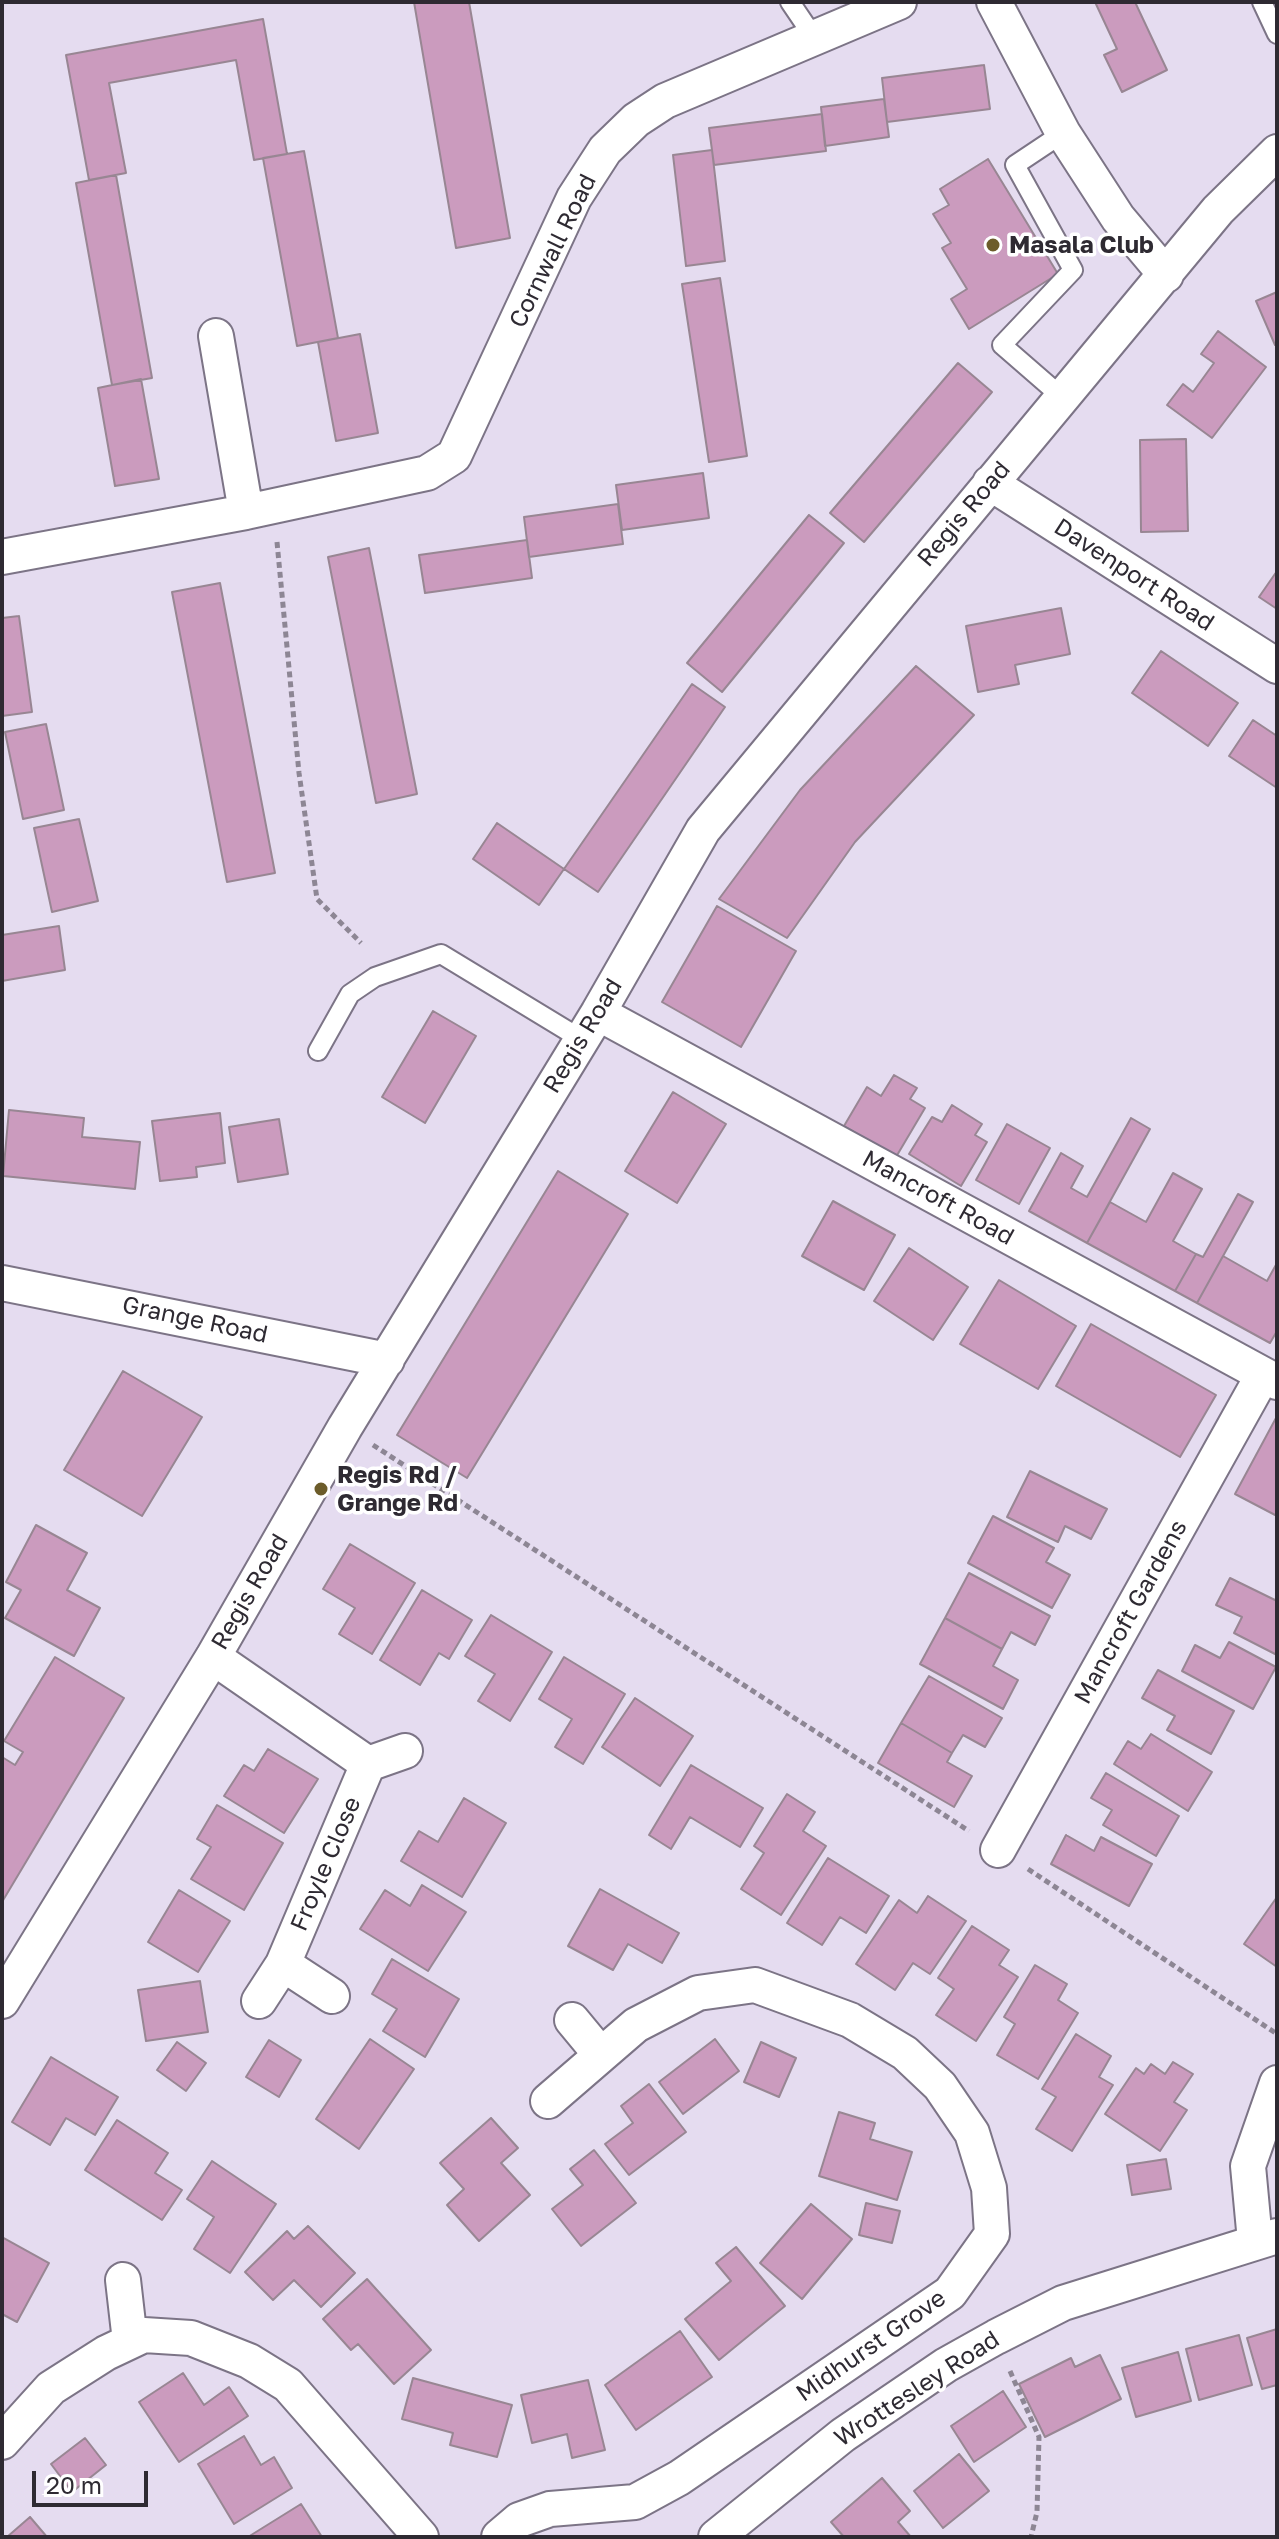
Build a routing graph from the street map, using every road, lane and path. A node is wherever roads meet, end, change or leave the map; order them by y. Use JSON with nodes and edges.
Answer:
{"nodes":[{"id":1,"x":790,"y":2,"type":"edge"},
{"id":2,"x":899,"y":2,"type":"edge"},
{"id":3,"x":994,"y":2,"type":"edge"},
{"id":4,"x":1262,"y":2,"type":"edge"},
{"id":5,"x":1277,"y":34,"type":"edge"},
{"id":6,"x":813,"y":36,"type":"junction"},
{"id":7,"x":1063,"y":133,"type":"junction"},
{"id":8,"x":1272,"y":165,"type":"edge"},
{"id":9,"x":1166,"y":275,"type":"junction"},
{"id":10,"x":216,"y":336,"type":"dead end"},
{"id":11,"x":1063,"y":398,"type":"junction"},
{"id":12,"x":990,"y":483,"type":"junction"},
{"id":13,"x":260,"y":509,"type":"junction"},
{"id":14,"x":2,"y":557,"type":"edge"},
{"id":15,"x":1277,"y":666,"type":"edge"},
{"id":16,"x":361,"y":943,"type":"dead end"},
{"id":17,"x":590,"y":1026,"type":"junction"},
{"id":18,"x":318,"y":1051,"type":"dead end"},
{"id":19,"x":2,"y":1283,"type":"edge"},
{"id":20,"x":387,"y":1360,"type":"junction"},
{"id":21,"x":1270,"y":1378,"type":"edge"},
{"id":22,"x":345,"y":1427,"type":"junction"},
{"id":23,"x":213,"y":1657,"type":"junction"},
{"id":24,"x":405,"y":1751,"type":"dead end"},
{"id":25,"x":368,"y":1764,"type":"junction"},
{"id":26,"x":998,"y":1850,"type":"junction"},
{"id":27,"x":283,"y":1964,"type":"junction"},
{"id":28,"x":332,"y":1996,"type":"dead end"},
{"id":29,"x":2,"y":2001,"type":"edge"},
{"id":30,"x":259,"y":2001,"type":"dead end"},
{"id":31,"x":572,"y":2020,"type":"dead end"},
{"id":32,"x":1277,"y":2034,"type":"edge"},
{"id":33,"x":601,"y":2055,"type":"junction"},
{"id":34,"x":1277,"y":2083,"type":"edge"},
{"id":35,"x":548,"y":2101,"type":"dead end"},
{"id":36,"x":1266,"y":2238,"type":"edge"},
{"id":37,"x":123,"y":2280,"type":"dead end"},
{"id":38,"x":996,"y":2337,"type":"junction"},
{"id":39,"x":130,"y":2341,"type":"junction"},
{"id":40,"x":2,"y":2442,"type":"edge"},
{"id":41,"x":421,"y":2537,"type":"edge"},
{"id":42,"x":499,"y":2537,"type":"edge"},
{"id":43,"x":716,"y":2537,"type":"edge"},
{"id":44,"x":1031,"y":2537,"type":"edge"}],
"edges":[{"from":1,"to":6,"type":"lane"},
{"from":2,"to":6,"type":"street","name":"Cornwall Road"},
{"from":3,"to":7,"type":"street"},
{"from":4,"to":5,"type":"lane"},
{"from":6,"to":13,"type":"street","name":"Cornwall Road"},
{"from":7,"to":9,"type":"street"},
{"from":7,"to":11,"type":"lane"},
{"from":8,"to":9,"type":"street","name":"Regis Road"},
{"from":9,"to":11,"type":"street","name":"Regis Road"},
{"from":10,"to":13,"type":"street"},
{"from":11,"to":12,"type":"street","name":"Regis Road"},
{"from":12,"to":15,"type":"street","name":"Davenport Road"},
{"from":12,"to":17,"type":"street","name":"Regis Road"},
{"from":13,"to":14,"type":"street","name":"Cornwall Road"},
{"from":13,"to":16,"type":"path"},
{"from":17,"to":18,"type":"lane"},
{"from":17,"to":20,"type":"street","name":"Regis Road"},
{"from":17,"to":21,"type":"street","name":"Mancroft Road"},
{"from":19,"to":20,"type":"street","name":"Grange Road"},
{"from":20,"to":22,"type":"street","name":"Regis Road"},
{"from":21,"to":26,"type":"street","name":"Mancroft Gardens"},
{"from":22,"to":23,"type":"street","name":"Regis Road"},
{"from":22,"to":26,"type":"path"},
{"from":23,"to":25,"type":"street"},
{"from":23,"to":29,"type":"street","name":"Regis Road"},
{"from":24,"to":25,"type":"street"},
{"from":25,"to":27,"type":"street","name":"Froyle Close"},
{"from":26,"to":32,"type":"path"},
{"from":27,"to":28,"type":"street"},
{"from":27,"to":30,"type":"street","name":"Froyle Close"},
{"from":31,"to":33,"type":"street"},
{"from":33,"to":35,"type":"street","name":"Midhurst Grove"},
{"from":33,"to":42,"type":"street","name":"Midhurst Grove"},
{"from":34,"to":36,"type":"street"},
{"from":36,"to":38,"type":"street","name":"Wrottesley Road"},
{"from":37,"to":39,"type":"street"},
{"from":38,"to":43,"type":"street","name":"Wrottesley Road"},
{"from":38,"to":44,"type":"path"},
{"from":39,"to":40,"type":"street"},
{"from":39,"to":41,"type":"street"}]}
